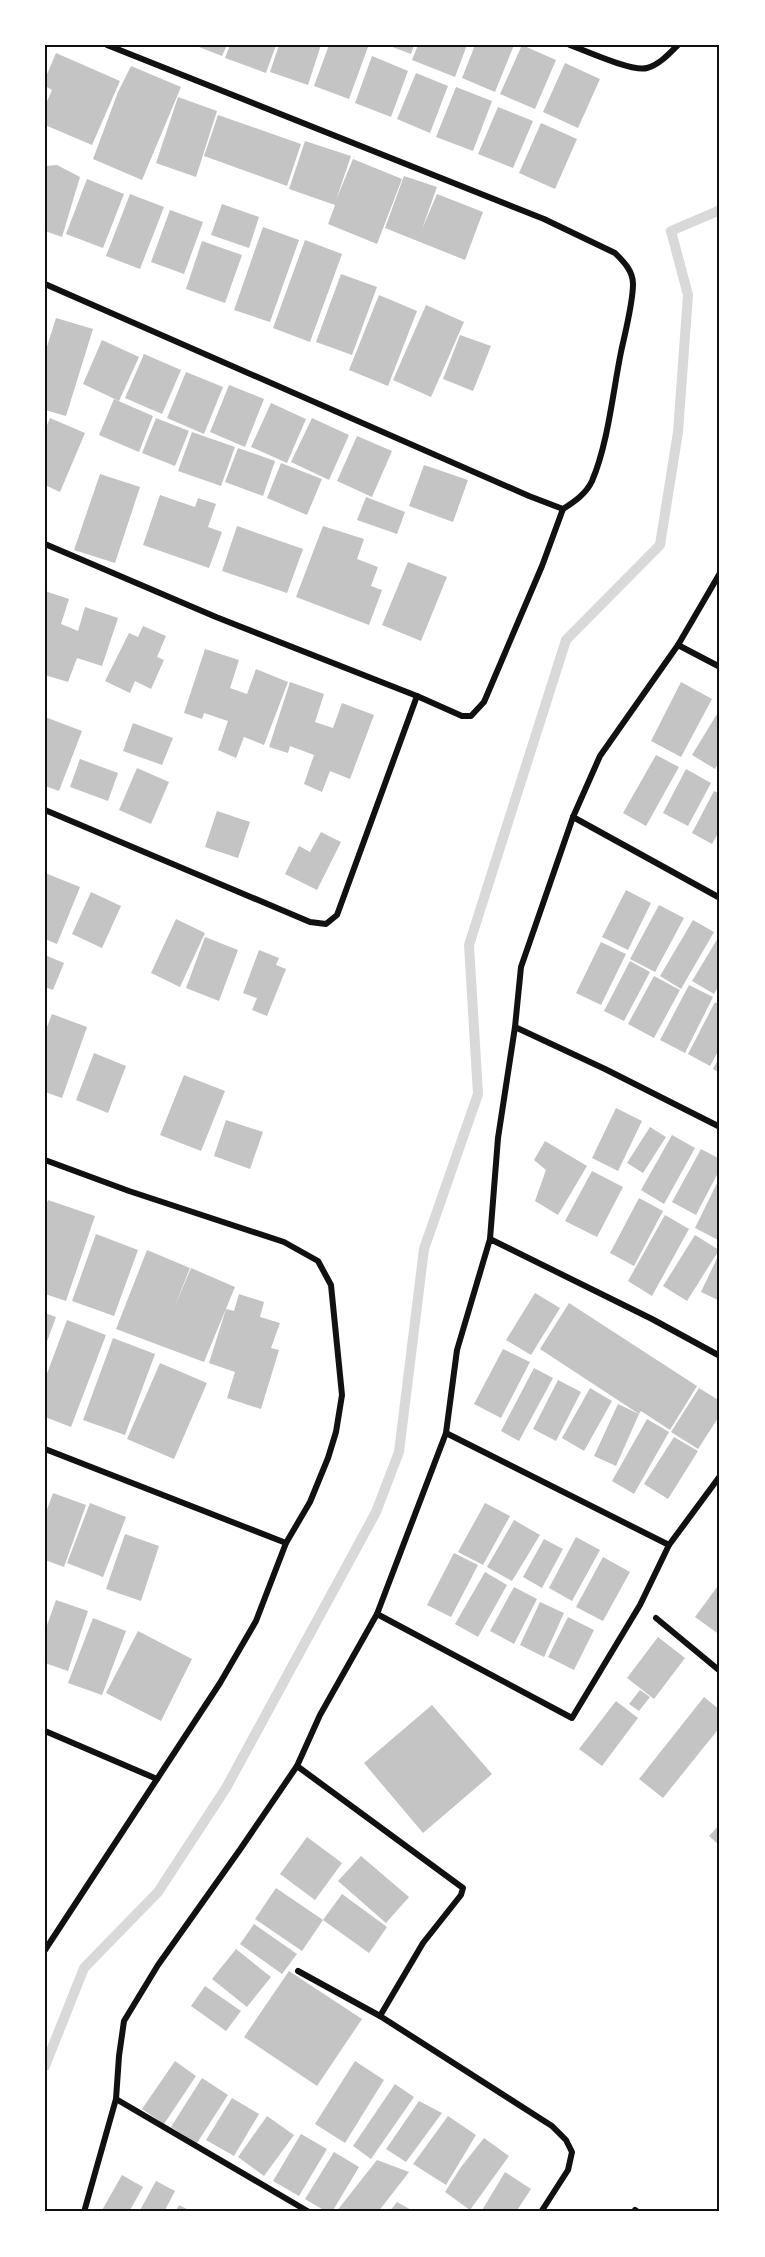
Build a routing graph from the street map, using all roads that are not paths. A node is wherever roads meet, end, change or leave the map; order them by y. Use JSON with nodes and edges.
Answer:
{"nodes":[{"id":1,"x":107,"y":45,"type":"edge"},
{"id":2,"x":570,"y":45,"type":"edge"},
{"id":3,"x":678,"y":45,"type":"edge"},
{"id":4,"x":45,"y":284,"type":"edge"},
{"id":5,"x":562,"y":509,"type":"junction"},
{"id":6,"x":45,"y":544,"type":"edge"},
{"id":7,"x":720,"y":573,"type":"edge"},
{"id":8,"x":678,"y":645,"type":"junction"},
{"id":9,"x":720,"y":667,"type":"edge"},
{"id":10,"x":417,"y":696,"type":"junction"},
{"id":11,"x":45,"y":810,"type":"edge"},
{"id":12,"x":573,"y":817,"type":"junction"},
{"id":13,"x":720,"y":898,"type":"edge"},
{"id":14,"x":515,"y":1027,"type":"junction"},
{"id":15,"x":720,"y":1127,"type":"edge"},
{"id":16,"x":45,"y":1160,"type":"edge"},
{"id":17,"x":490,"y":1239,"type":"junction"},
{"id":18,"x":720,"y":1356,"type":"edge"},
{"id":19,"x":446,"y":1433,"type":"junction"},
{"id":20,"x":45,"y":1449,"type":"edge"},
{"id":21,"x":720,"y":1476,"type":"edge"},
{"id":22,"x":286,"y":1543,"type":"junction"},
{"id":23,"x":669,"y":1545,"type":"junction"},
{"id":24,"x":377,"y":1614,"type":"junction"},
{"id":25,"x":656,"y":1618,"type":"dead end"},
{"id":26,"x":720,"y":1671,"type":"edge"},
{"id":27,"x":45,"y":1731,"type":"edge"},
{"id":28,"x":297,"y":1766,"type":"junction"},
{"id":29,"x":157,"y":1779,"type":"junction"},
{"id":30,"x":45,"y":1950,"type":"edge"},
{"id":31,"x":298,"y":1971,"type":"dead end"},
{"id":32,"x":380,"y":2016,"type":"junction"},
{"id":33,"x":116,"y":2099,"type":"junction"},
{"id":34,"x":84,"y":2212,"type":"edge"},
{"id":35,"x":309,"y":2212,"type":"edge"},
{"id":36,"x":541,"y":2212,"type":"edge"}],
"edges":[{"from":1,"to":5,"type":"street"},
{"from":2,"to":3,"type":"street"},
{"from":4,"to":5,"type":"street"},
{"from":5,"to":10,"type":"street"},
{"from":6,"to":10,"type":"street"},
{"from":7,"to":8,"type":"street"},
{"from":8,"to":9,"type":"street"},
{"from":8,"to":12,"type":"street"},
{"from":10,"to":11,"type":"street"},
{"from":12,"to":13,"type":"street"},
{"from":12,"to":14,"type":"street"},
{"from":14,"to":15,"type":"street"},
{"from":14,"to":17,"type":"street"},
{"from":16,"to":22,"type":"street"},
{"from":17,"to":18,"type":"street"},
{"from":17,"to":19,"type":"street"},
{"from":19,"to":23,"type":"street"},
{"from":19,"to":24,"type":"street"},
{"from":20,"to":22,"type":"street"},
{"from":21,"to":23,"type":"street"},
{"from":22,"to":29,"type":"street"},
{"from":23,"to":24,"type":"street"},
{"from":24,"to":28,"type":"street"},
{"from":25,"to":26,"type":"street"},
{"from":27,"to":29,"type":"street"},
{"from":28,"to":32,"type":"street"},
{"from":28,"to":33,"type":"street"},
{"from":29,"to":30,"type":"street"},
{"from":31,"to":32,"type":"street"},
{"from":32,"to":36,"type":"street"},
{"from":33,"to":34,"type":"street"},
{"from":33,"to":35,"type":"street"}]}
